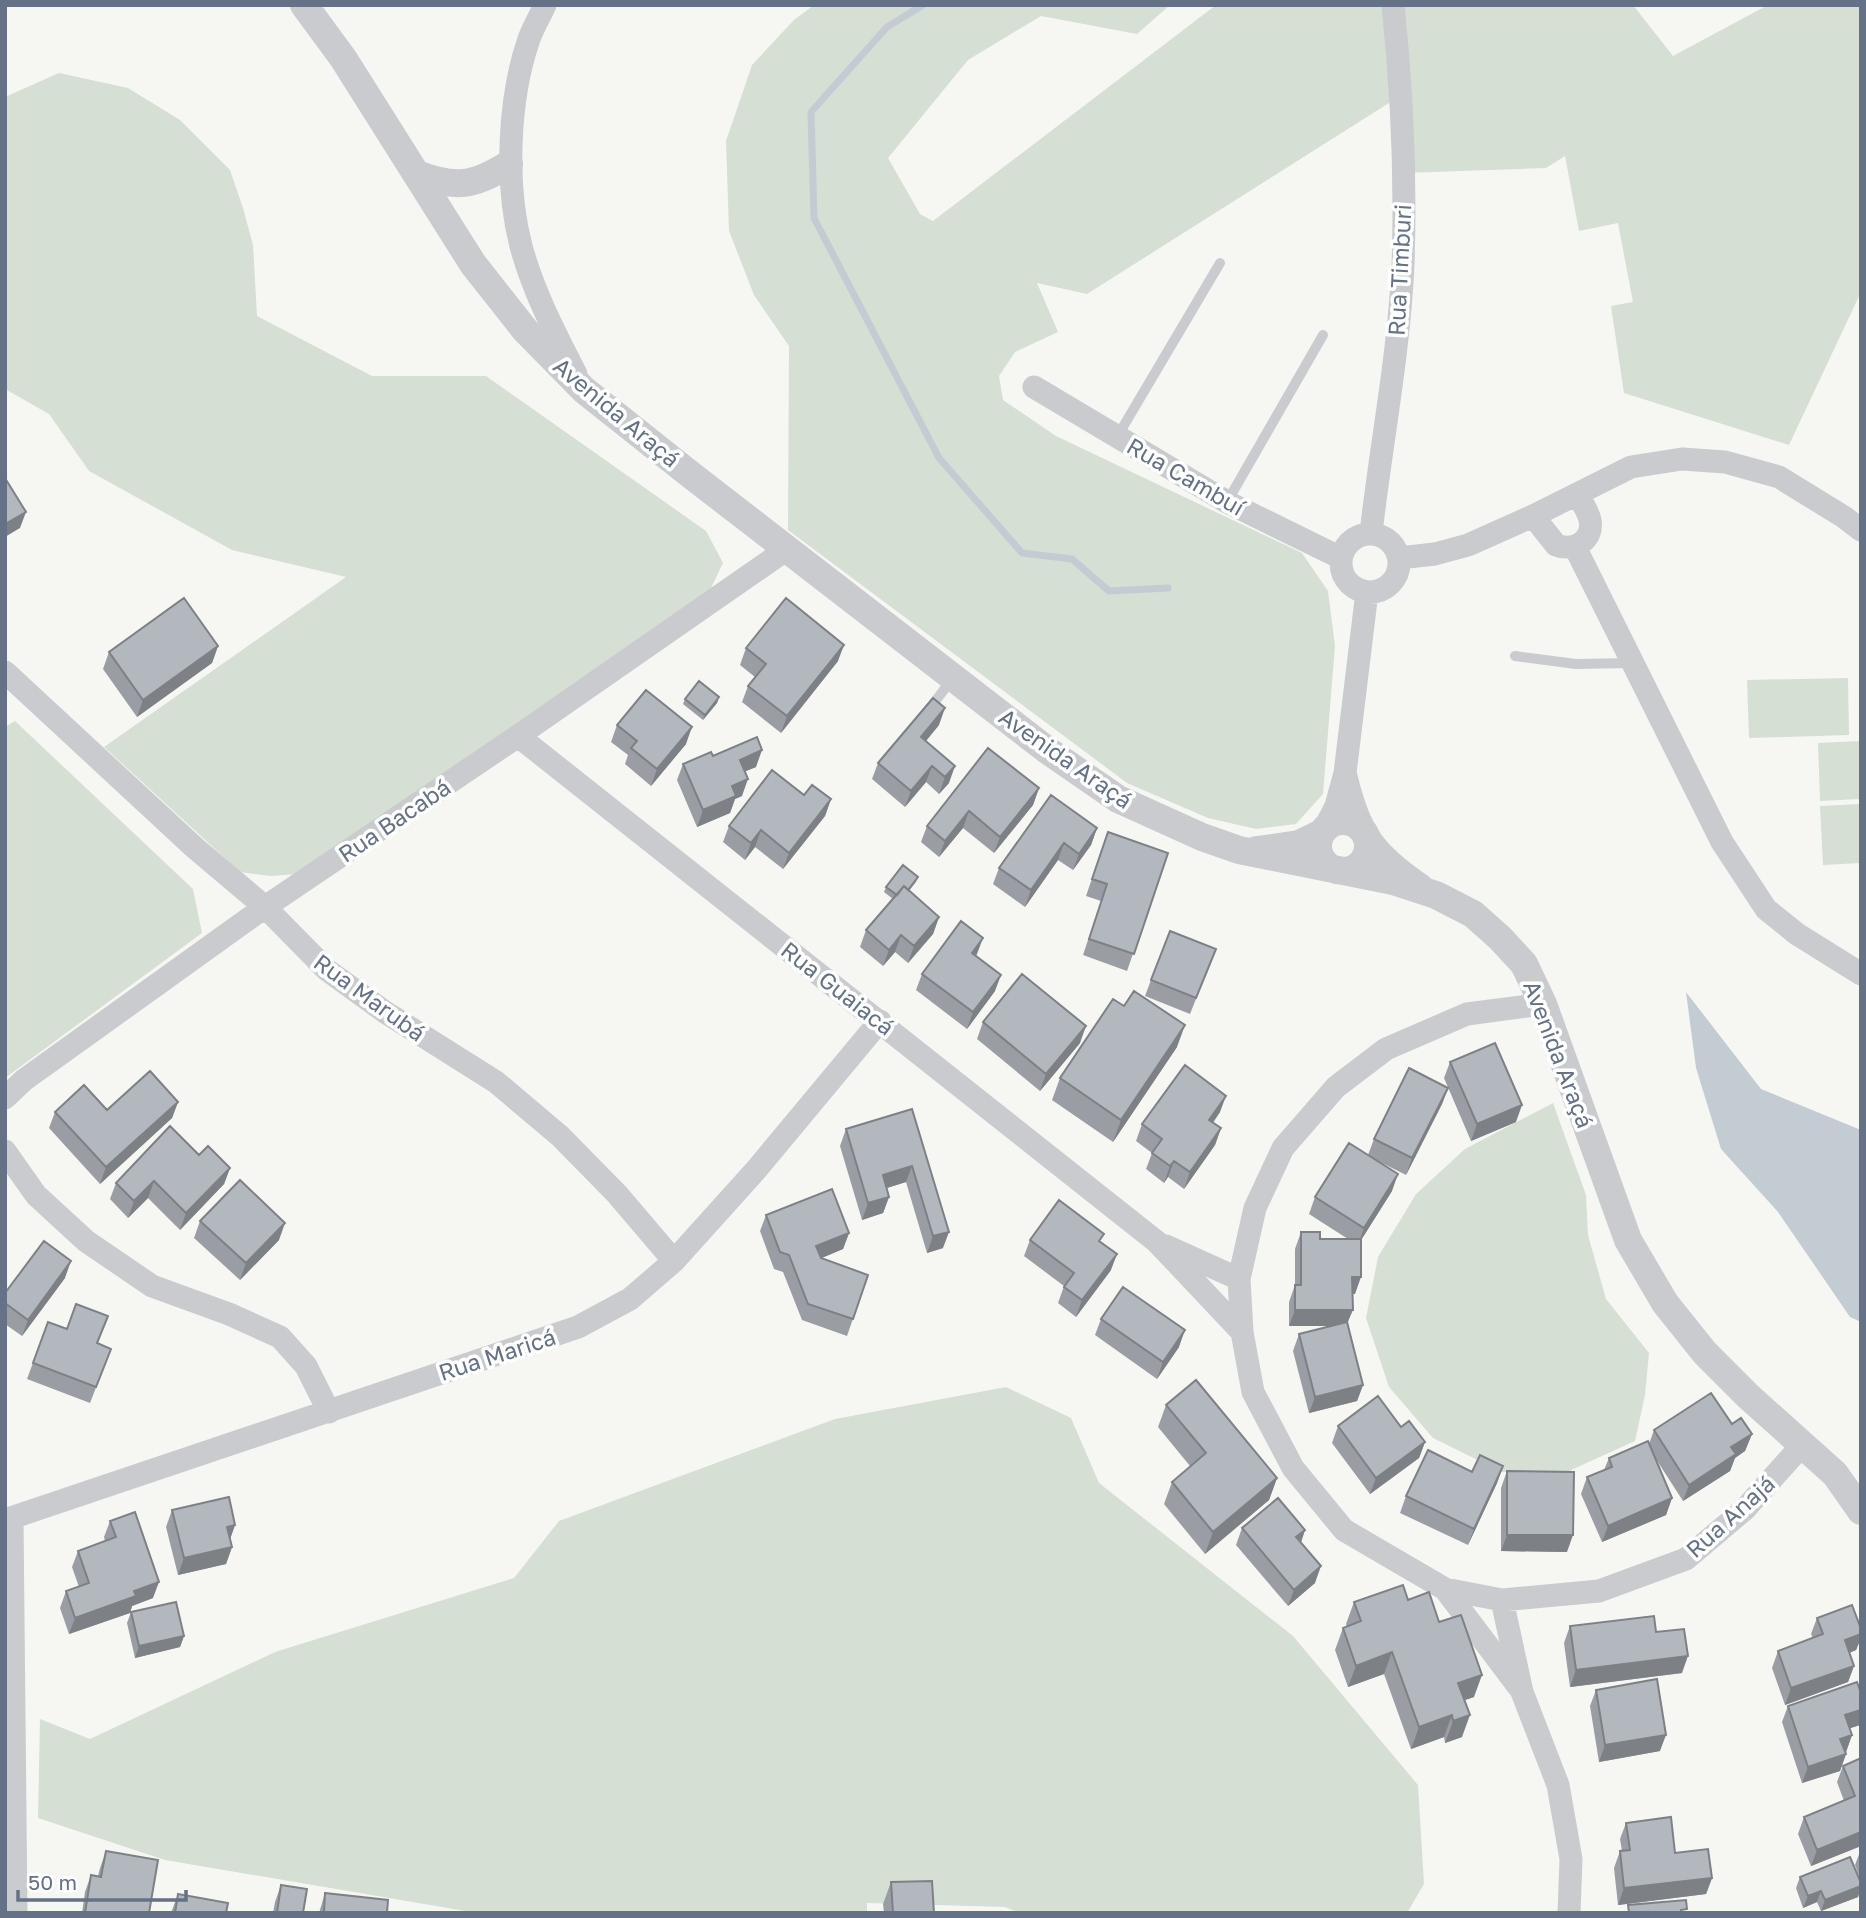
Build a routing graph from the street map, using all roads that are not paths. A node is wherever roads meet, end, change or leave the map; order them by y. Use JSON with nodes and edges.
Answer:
{"nodes":[{"id":1,"x":304,"y":5,"type":"edge"},
{"id":2,"x":545,"y":5,"type":"edge"},
{"id":3,"x":1393,"y":5,"type":"edge"},
{"id":4,"x":509,"y":164,"type":"junction"},
{"id":5,"x":417,"y":174,"type":"junction"},
{"id":6,"x":1220,"y":263,"type":"dead end"},
{"id":7,"x":1323,"y":335,"type":"dead end"},
{"id":8,"x":1034,"y":387,"type":"dead end"},
{"id":9,"x":584,"y":390,"type":"junction"},
{"id":10,"x":1118,"y":436,"type":"junction"},
{"id":11,"x":1577,"y":494,"type":"junction"},
{"id":12,"x":1227,"y":502,"type":"junction"},
{"id":13,"x":1534,"y":516,"type":"junction"},
{"id":14,"x":1861,"y":530,"type":"edge"},
{"id":15,"x":1371,"y":533,"type":"junction"},
{"id":16,"x":1575,"y":547,"type":"junction"},
{"id":17,"x":787,"y":549,"type":"junction"},
{"id":18,"x":1341,"y":558,"type":"junction"},
{"id":19,"x":1399,"y":558,"type":"junction"},
{"id":20,"x":1367,"y":592,"type":"junction"},
{"id":21,"x":1515,"y":656,"type":"dead end"},
{"id":22,"x":1633,"y":663,"type":"junction"},
{"id":23,"x":5,"y":672,"type":"edge"},
{"id":24,"x":953,"y":677,"type":"junction"},
{"id":25,"x":922,"y":719,"type":"edge"},
{"id":26,"x":518,"y":736,"type":"junction"},
{"id":27,"x":1345,"y":773,"type":"junction"},
{"id":28,"x":1324,"y":830,"type":"junction"},
{"id":29,"x":1367,"y":836,"type":"junction"},
{"id":30,"x":1239,"y":850,"type":"junction"},
{"id":31,"x":1338,"y":871,"type":"junction"},
{"id":32,"x":1436,"y":895,"type":"junction"},
{"id":33,"x":265,"y":907,"type":"junction"},
{"id":34,"x":1861,"y":974,"type":"edge"},
{"id":35,"x":1543,"y":1004,"type":"junction"},
{"id":36,"x":880,"y":1021,"type":"junction"},
{"id":37,"x":5,"y":1098,"type":"edge"},
{"id":38,"x":5,"y":1151,"type":"edge"},
{"id":39,"x":1157,"y":1242,"type":"junction"},
{"id":40,"x":674,"y":1261,"type":"junction"},
{"id":41,"x":1239,"y":1279,"type":"junction"},
{"id":42,"x":1242,"y":1332,"type":"junction"},
{"id":43,"x":329,"y":1412,"type":"junction"},
{"id":44,"x":1803,"y":1444,"type":"junction"},
{"id":45,"x":1861,"y":1511,"type":"edge"},
{"id":46,"x":9,"y":1520,"type":"edge"},
{"id":47,"x":1445,"y":1589,"type":"junction"},
{"id":48,"x":1502,"y":1600,"type":"junction"},
{"id":49,"x":1522,"y":1692,"type":"junction"},
{"id":50,"x":16,"y":1913,"type":"edge"},
{"id":51,"x":1569,"y":1913,"type":"edge"}],
"edges":[{"from":1,"to":5,"type":"street","name":"Avenida Araçá"},
{"from":2,"to":4,"type":"street"},
{"from":3,"to":15,"type":"street","name":"Rua Timburi"},
{"from":4,"to":5,"type":"street"},
{"from":4,"to":9,"type":"street"},
{"from":5,"to":9,"type":"street","name":"Avenida Araçá"},
{"from":6,"to":10,"type":"lane"},
{"from":7,"to":12,"type":"lane"},
{"from":8,"to":10,"type":"street","name":"Rua Cambuí"},
{"from":9,"to":17,"type":"street","name":"Avenida Araçá"},
{"from":10,"to":12,"type":"street","name":"Rua Cambuí"},
{"from":11,"to":13,"type":"street"},
{"from":11,"to":14,"type":"street"},
{"from":11,"to":16,"type":"street"},
{"from":12,"to":18,"type":"street","name":"Rua Cambuí"},
{"from":13,"to":16,"type":"street"},
{"from":13,"to":19,"type":"street"},
{"from":15,"to":18,"type":"street"},
{"from":15,"to":19,"type":"street"},
{"from":16,"to":22,"type":"street"},
{"from":17,"to":24,"type":"street","name":"Avenida Araçá"},
{"from":17,"to":26,"type":"street","name":"Rua Bacabá"},
{"from":18,"to":20,"type":"street"},
{"from":19,"to":20,"type":"street"},
{"from":20,"to":27,"type":"street"},
{"from":21,"to":22,"type":"lane"},
{"from":22,"to":34,"type":"street"},
{"from":23,"to":33,"type":"street","name":"Rua Marubá"},
{"from":24,"to":25,"type":"lane"},
{"from":24,"to":30,"type":"street","name":"Avenida Araçá"},
{"from":26,"to":33,"type":"street","name":"Rua Bacabá"},
{"from":26,"to":36,"type":"street","name":"Rua Guaiacá"},
{"from":27,"to":28,"type":"street"},
{"from":27,"to":29,"type":"street"},
{"from":28,"to":29,"type":"street"},
{"from":28,"to":30,"type":"street"},
{"from":28,"to":31,"type":"street"},
{"from":29,"to":31,"type":"street"},
{"from":29,"to":32,"type":"street"},
{"from":30,"to":31,"type":"street","name":"Avenida Araçá"},
{"from":31,"to":32,"type":"street","name":"Avenida Araçá"},
{"from":32,"to":35,"type":"street","name":"Avenida Araçá"},
{"from":33,"to":37,"type":"street","name":"Rua Bacabá"},
{"from":33,"to":40,"type":"street","name":"Rua Marubá"},
{"from":35,"to":41,"type":"street","name":"Rua Anajá"},
{"from":35,"to":44,"type":"street","name":"Avenida Araçá"},
{"from":36,"to":39,"type":"street","name":"Rua Guaiacá"},
{"from":36,"to":40,"type":"street","name":"Rua Maricá"},
{"from":38,"to":43,"type":"street"},
{"from":39,"to":41,"type":"street","name":"Rua Guaiacá"},
{"from":39,"to":42,"type":"street","name":"Rua Guaiacá"},
{"from":40,"to":43,"type":"street","name":"Rua Maricá"},
{"from":41,"to":42,"type":"street","name":"Rua Anajá"},
{"from":42,"to":47,"type":"street","name":"Rua Anajá"},
{"from":43,"to":46,"type":"street","name":"Rua Maricá"},
{"from":44,"to":45,"type":"street","name":"Avenida Araçá"},
{"from":44,"to":48,"type":"street","name":"Rua Anajá"},
{"from":46,"to":50,"type":"street"},
{"from":47,"to":48,"type":"street","name":"Rua Anajá"},
{"from":47,"to":49,"type":"street"},
{"from":48,"to":49,"type":"street"},
{"from":49,"to":51,"type":"street"}]}
